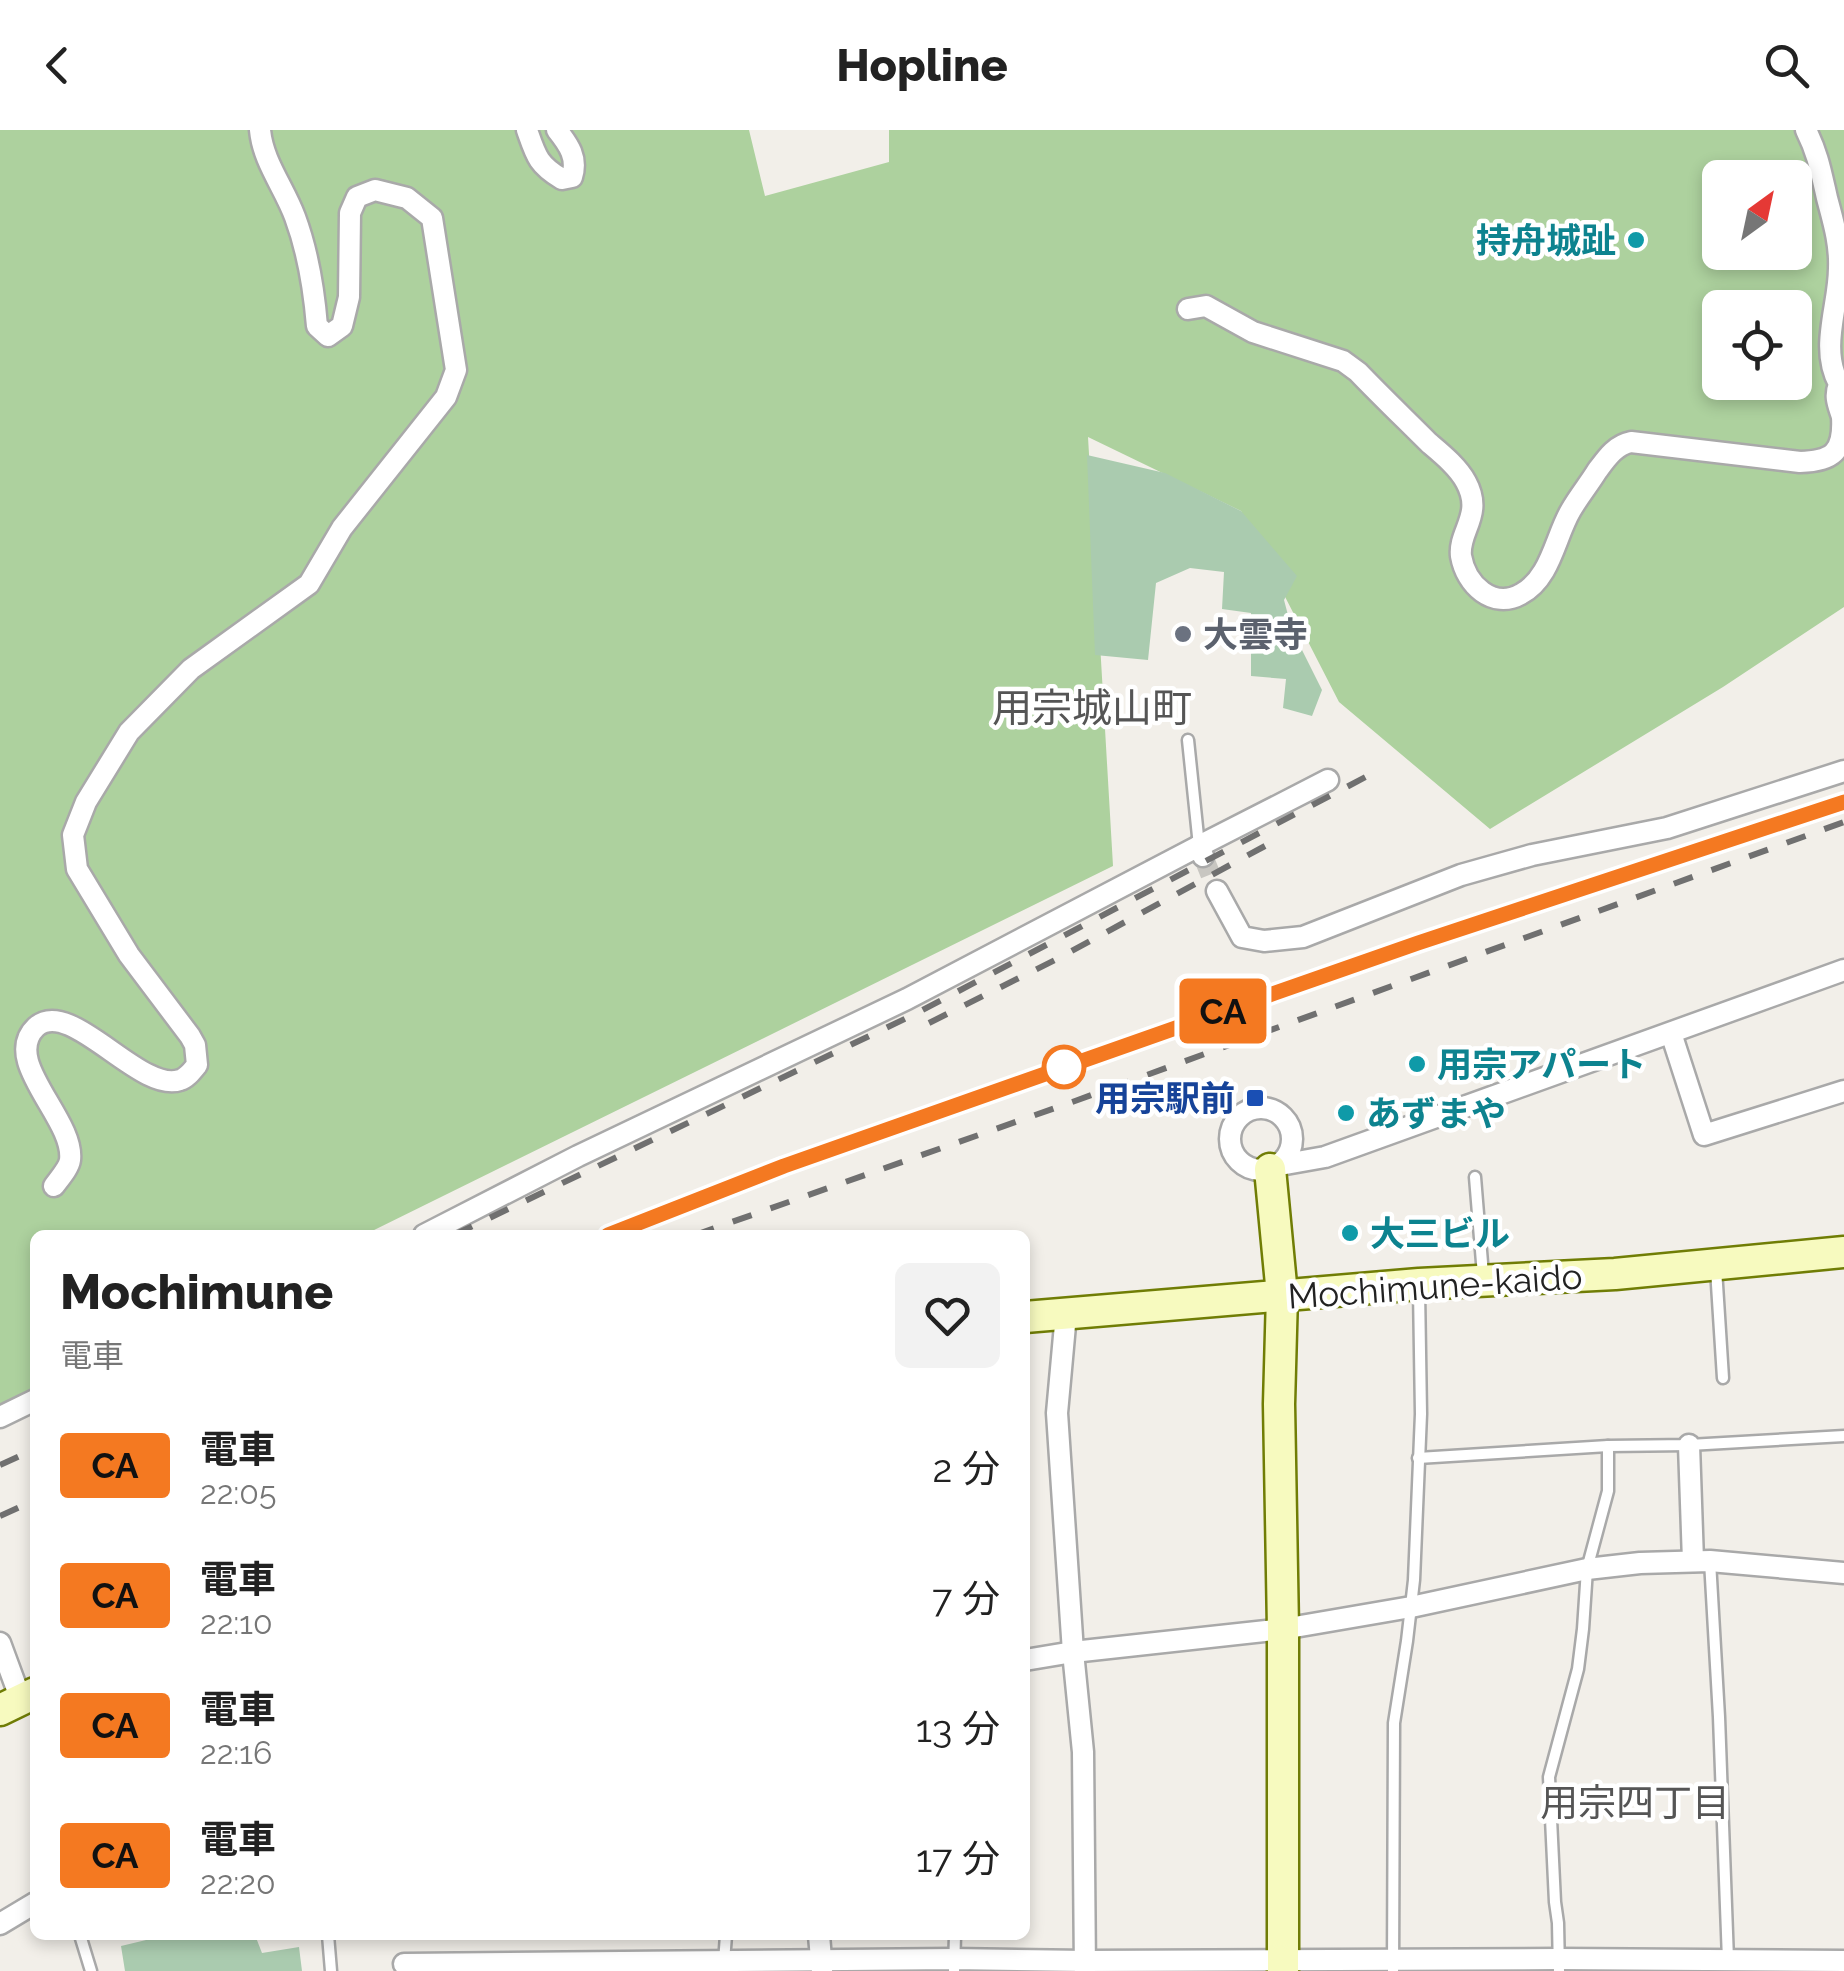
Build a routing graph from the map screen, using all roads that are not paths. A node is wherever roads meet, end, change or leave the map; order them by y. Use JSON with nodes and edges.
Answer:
{"nodes":[{"id":1,"x":260,"y":130,"type":"edge"},
{"id":2,"x":527,"y":130,"type":"edge"},
{"id":3,"x":557,"y":130,"type":"edge"},
{"id":4,"x":1806,"y":130,"type":"edge"},
{"id":5,"x":1188,"y":309,"type":"dead end"},
{"id":6,"x":1188,"y":740,"type":"dead end"},
{"id":7,"x":1844,"y":772,"type":"edge"},
{"id":8,"x":1328,"y":780,"type":"dead end"},
{"id":9,"x":1201,"y":851,"type":"junction"},
{"id":10,"x":1217,"y":891,"type":"tunnel mouth"},
{"id":11,"x":1844,"y":970,"type":"edge"},
{"id":12,"x":1670,"y":1033,"type":"junction"},
{"id":13,"x":1844,"y":1092,"type":"edge"},
{"id":14,"x":1275,"y":1167,"type":"joint"},
{"id":15,"x":1474,"y":1176,"type":"dead end"},
{"id":16,"x":54,"y":1186,"type":"dead end"},
{"id":17,"x":434,"y":1230,"type":"edge"},
{"id":18,"x":1844,"y":1252,"type":"edge"},
{"id":19,"x":1716,"y":1266,"type":"junction"},
{"id":20,"x":1484,"y":1280,"type":"junction"},
{"id":21,"x":1418,"y":1284,"type":"junction"},
{"id":22,"x":1282,"y":1295,"type":"junction"},
{"id":23,"x":1066,"y":1314,"type":"junction"},
{"id":24,"x":1030,"y":1317,"type":"edge"},
{"id":25,"x":1723,"y":1378,"type":"dead end"},
{"id":26,"x":30,"y":1402,"type":"edge"},
{"id":27,"x":0,"y":1417,"type":"edge"},
{"id":28,"x":1844,"y":1436,"type":"edge"},
{"id":29,"x":1688,"y":1445,"type":"junction"},
{"id":30,"x":1608,"y":1446,"type":"junction"},
{"id":31,"x":1418,"y":1458,"type":"junction"},
{"id":32,"x":1702,"y":1561,"type":"junction"},
{"id":33,"x":1587,"y":1569,"type":"junction"},
{"id":34,"x":1844,"y":1572,"type":"edge"},
{"id":35,"x":1411,"y":1607,"type":"junction"},
{"id":36,"x":1283,"y":1629,"type":"junction"},
{"id":37,"x":0,"y":1642,"type":"edge"},
{"id":38,"x":1073,"y":1652,"type":"junction"},
{"id":39,"x":1030,"y":1659,"type":"edge"},
{"id":40,"x":19,"y":1701,"type":"edge"},
{"id":41,"x":30,"y":1906,"type":"edge"},
{"id":42,"x":0,"y":1924,"type":"edge"},
{"id":43,"x":82,"y":1940,"type":"edge"},
{"id":44,"x":328,"y":1940,"type":"edge"},
{"id":45,"x":726,"y":1940,"type":"edge"},
{"id":46,"x":819,"y":1940,"type":"edge"},
{"id":47,"x":955,"y":1940,"type":"edge"},
{"id":48,"x":1844,"y":1961,"type":"edge"},
{"id":49,"x":724,"y":1962,"type":"junction"},
{"id":50,"x":404,"y":1964,"type":"dead end"},
{"id":51,"x":821,"y":1965,"type":"edge"},
{"id":52,"x":954,"y":1965,"type":"edge"},
{"id":53,"x":1283,"y":1965,"type":"edge"},
{"id":54,"x":1559,"y":1965,"type":"edge"},
{"id":55,"x":532,"y":1966,"type":"edge"},
{"id":56,"x":1086,"y":1966,"type":"edge"},
{"id":57,"x":1393,"y":1966,"type":"edge"},
{"id":58,"x":1728,"y":1966,"type":"edge"},
{"id":59,"x":687,"y":1967,"type":"edge"},
{"id":60,"x":91,"y":1971,"type":"edge"},
{"id":61,"x":331,"y":1971,"type":"edge"}],
"edges":[{"from":1,"to":16,"type":"street"},
{"from":2,"to":3,"type":"street"},
{"from":4,"to":5,"type":"street"},
{"from":6,"to":9,"type":"lane"},
{"from":7,"to":10,"type":"street"},
{"from":8,"to":9,"type":"street"},
{"from":9,"to":17,"type":"street"},
{"from":11,"to":12,"type":"street"},
{"from":12,"to":13,"type":"street"},
{"from":12,"to":14,"type":"street"},
{"from":14,"to":22,"type":"main road"},
{"from":15,"to":20,"type":"lane"},
{"from":18,"to":19,"type":"main road","name":"Mochimune-kaido"},
{"from":19,"to":20,"type":"main road","name":"Mochimune-kaido"},
{"from":19,"to":25,"type":"lane"},
{"from":20,"to":21,"type":"main road","name":"Mochimune-kaido"},
{"from":21,"to":22,"type":"main road","name":"Mochimune-kaido"},
{"from":21,"to":31,"type":"lane"},
{"from":22,"to":23,"type":"main road","name":"Mochimune-kaido"},
{"from":22,"to":36,"type":"main road"},
{"from":23,"to":24,"type":"main road","name":"Mochimune-kaido"},
{"from":23,"to":38,"type":"street"},
{"from":26,"to":27,"type":"street"},
{"from":28,"to":29,"type":"lane"},
{"from":29,"to":30,"type":"lane"},
{"from":29,"to":32,"type":"street"},
{"from":30,"to":31,"type":"lane"},
{"from":30,"to":33,"type":"lane"},
{"from":31,"to":35,"type":"lane"},
{"from":32,"to":33,"type":"street"},
{"from":32,"to":34,"type":"street"},
{"from":32,"to":58,"type":"lane"},
{"from":33,"to":35,"type":"street"},
{"from":33,"to":54,"type":"lane"},
{"from":35,"to":36,"type":"street"},
{"from":35,"to":57,"type":"lane"},
{"from":36,"to":38,"type":"street"},
{"from":36,"to":53,"type":"main road"},
{"from":37,"to":40,"type":"street"},
{"from":38,"to":39,"type":"street"},
{"from":38,"to":56,"type":"street"},
{"from":41,"to":42,"type":"street"},
{"from":43,"to":60,"type":"lane"},
{"from":44,"to":61,"type":"lane"},
{"from":45,"to":49,"type":"lane"},
{"from":46,"to":51,"type":"street"},
{"from":47,"to":52,"type":"lane"},
{"from":48,"to":58,"type":"street"},
{"from":49,"to":51,"type":"street"},
{"from":49,"to":59,"type":"street"},
{"from":50,"to":55,"type":"street"},
{"from":51,"to":52,"type":"street"},
{"from":52,"to":56,"type":"street"},
{"from":53,"to":56,"type":"street"},
{"from":53,"to":57,"type":"street"},
{"from":54,"to":57,"type":"street"},
{"from":54,"to":58,"type":"street"},
{"from":55,"to":59,"type":"street"}]}
